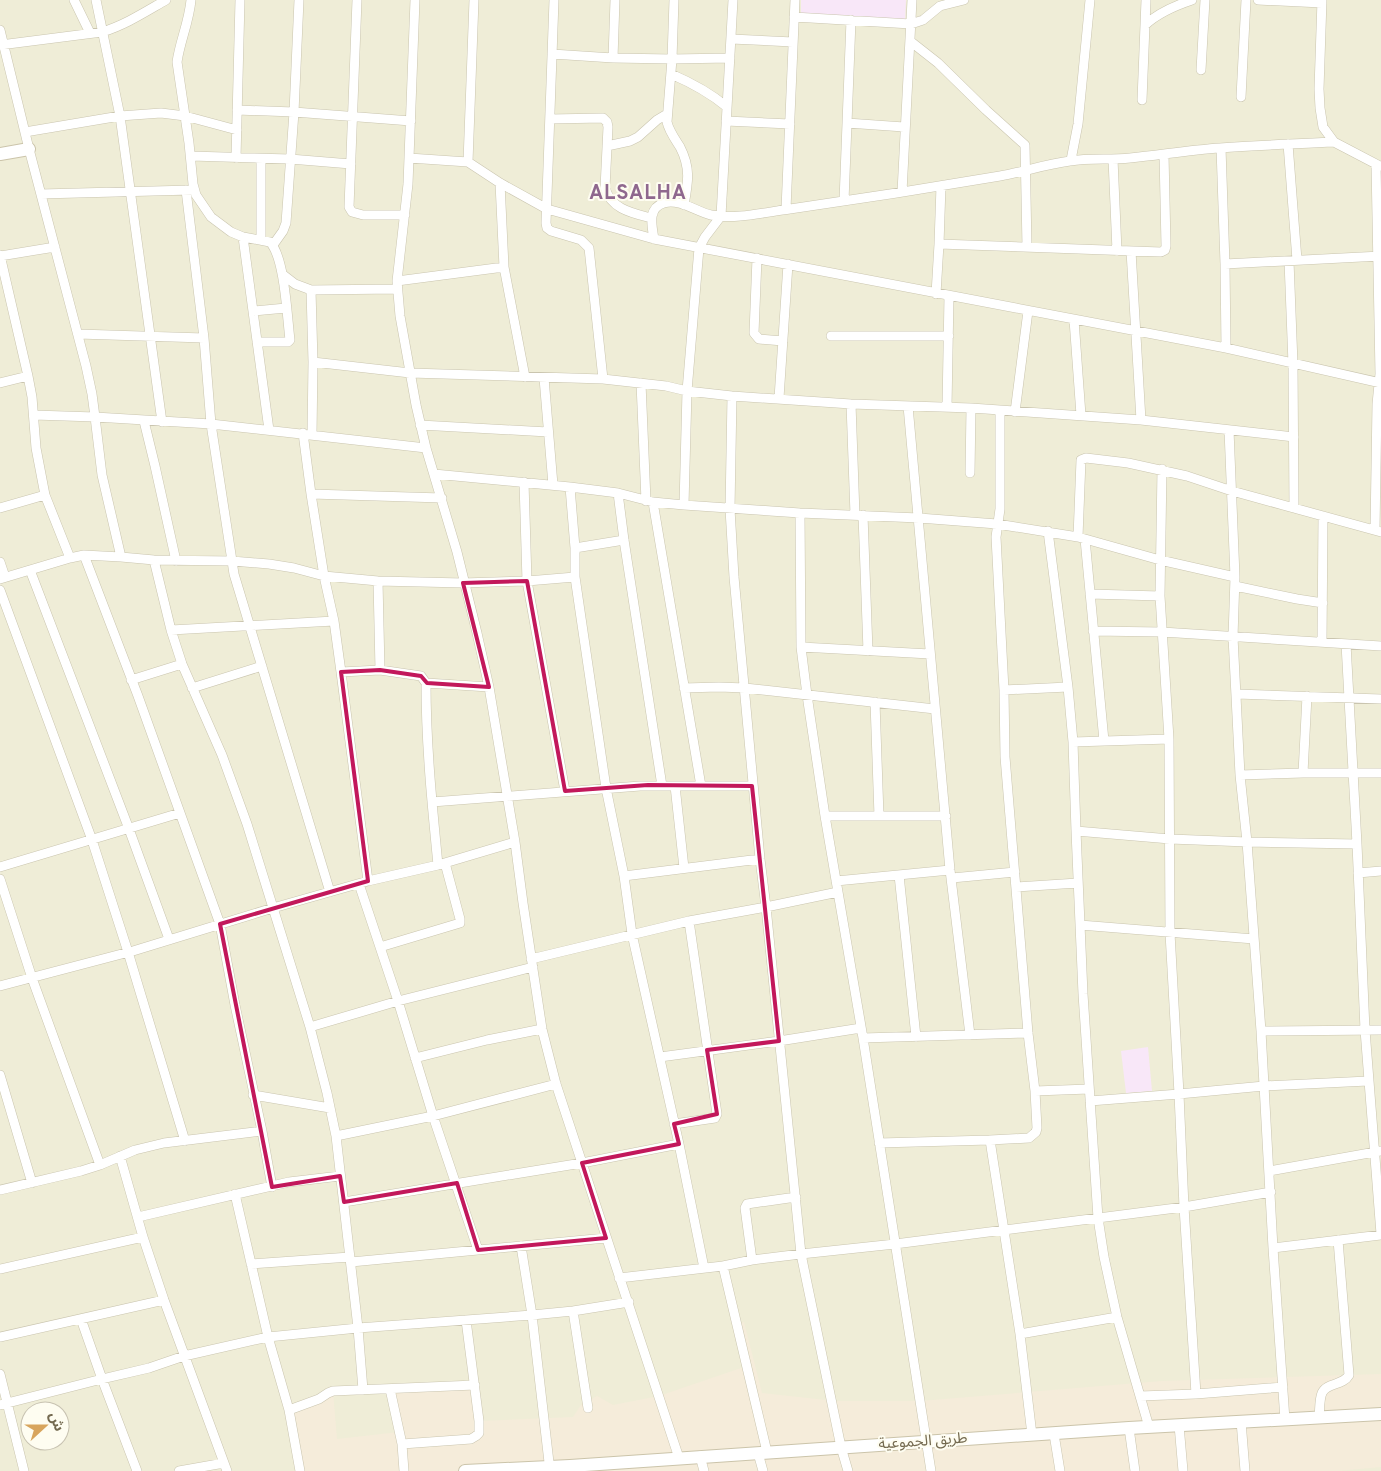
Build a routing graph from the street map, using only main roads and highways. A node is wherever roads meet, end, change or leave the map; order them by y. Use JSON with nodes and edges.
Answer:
{"nodes":[{"id":1,"x":29,"y":150,"type":"road end"},
{"id":2,"x":0,"y":154,"type":"edge"},
{"id":3,"x":1381,"y":1414,"type":"edge"},
{"id":4,"x":592,"y":1468,"type":"edge"},
{"id":5,"x":550,"y":1469,"type":"edge"},
{"id":6,"x":503,"y":1470,"type":"edge"},
{"id":7,"x":465,"y":1471,"type":"edge"}],
"edges":[{"from":1,"to":2,"type":"main road"},
{"from":3,"to":4,"type":"main road","name":"طريق الجموعية"},
{"from":4,"to":5,"type":"main road","name":"طريق الجموعية"},
{"from":5,"to":6,"type":"main road","name":"طريق الجموعية"},
{"from":6,"to":7,"type":"main road","name":"طريق الجموعية"}]}
